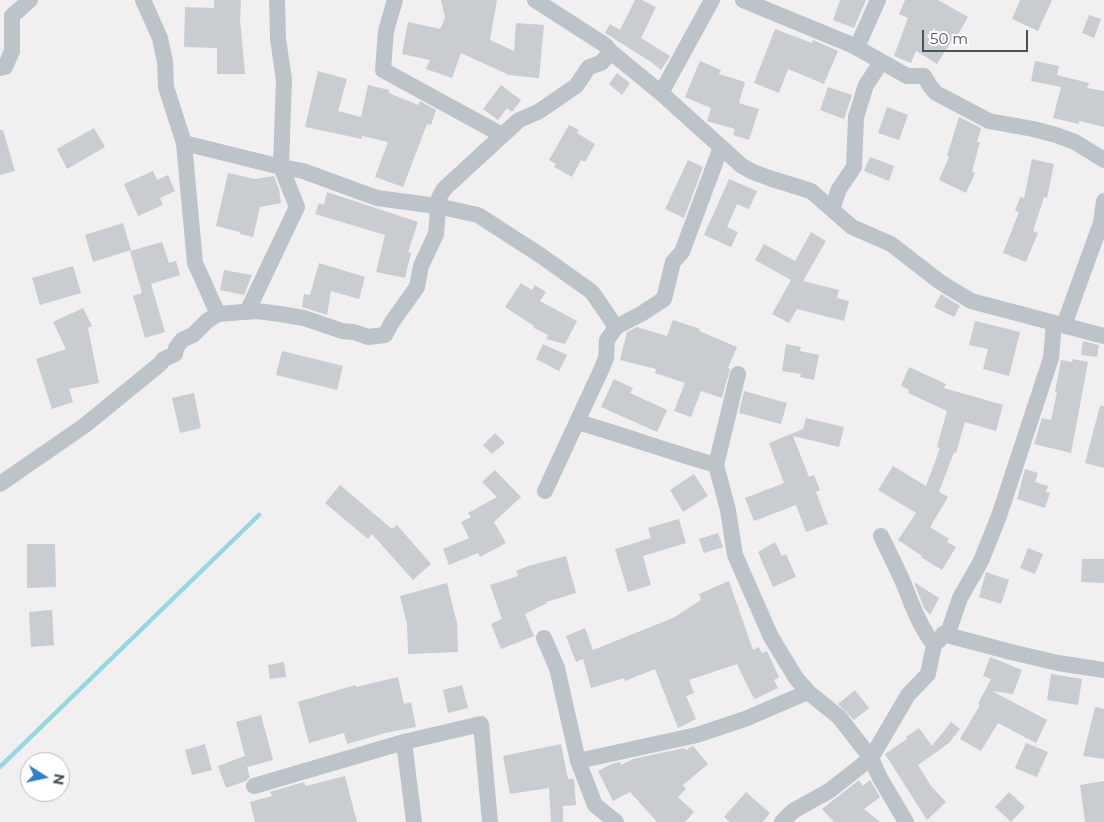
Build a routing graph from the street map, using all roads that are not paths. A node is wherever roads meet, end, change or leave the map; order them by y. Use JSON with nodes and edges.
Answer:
{"nodes":[{"id":1,"x":30,"y":0,"type":"edge"},
{"id":2,"x":144,"y":0,"type":"edge"},
{"id":3,"x":277,"y":0,"type":"edge"},
{"id":4,"x":394,"y":0,"type":"edge"},
{"id":5,"x":535,"y":0,"type":"edge"},
{"id":6,"x":712,"y":0,"type":"edge"},
{"id":7,"x":743,"y":0,"type":"edge"},
{"id":8,"x":878,"y":0,"type":"edge"},
{"id":9,"x":857,"y":47,"type":"junction"},
{"id":10,"x":611,"y":52,"type":"junction"},
{"id":11,"x":879,"y":60,"type":"junction"},
{"id":12,"x":0,"y":68,"type":"edge"},
{"id":13,"x":661,"y":93,"type":"junction"},
{"id":14,"x":502,"y":135,"type":"junction"},
{"id":15,"x":184,"y":143,"type":"junction"},
{"id":16,"x":721,"y":147,"type":"junction"},
{"id":17,"x":1104,"y":160,"type":"edge"},
{"id":18,"x":282,"y":168,"type":"junction"},
{"id":19,"x":1104,"y":201,"type":"edge"},
{"id":20,"x":437,"y":206,"type":"junction"},
{"id":21,"x":832,"y":209,"type":"junction"},
{"id":22,"x":247,"y":312,"type":"junction"},
{"id":23,"x":218,"y":314,"type":"junction"},
{"id":24,"x":1059,"y":324,"type":"junction"},
{"id":25,"x":616,"y":327,"type":"junction"},
{"id":26,"x":1104,"y":336,"type":"edge"},
{"id":27,"x":738,"y":374,"type":"dead end"},
{"id":28,"x":577,"y":422,"type":"junction"},
{"id":29,"x":716,"y":465,"type":"junction"},
{"id":30,"x":0,"y":484,"type":"edge"},
{"id":31,"x":545,"y":491,"type":"dead end"},
{"id":32,"x":881,"y":536,"type":"dead end"},
{"id":33,"x":544,"y":638,"type":"dead end"},
{"id":34,"x":939,"y":640,"type":"junction"},
{"id":35,"x":1104,"y":670,"type":"edge"},
{"id":36,"x":808,"y":692,"type":"junction"},
{"id":37,"x":404,"y":742,"type":"junction"},
{"id":38,"x":871,"y":758,"type":"junction"},
{"id":39,"x":578,"y":761,"type":"junction"},
{"id":40,"x":254,"y":786,"type":"dead end"},
{"id":41,"x":414,"y":822,"type":"edge"},
{"id":42,"x":490,"y":822,"type":"edge"},
{"id":43,"x":616,"y":822,"type":"edge"},
{"id":44,"x":782,"y":822,"type":"edge"},
{"id":45,"x":906,"y":822,"type":"edge"}],
"edges":[{"from":1,"to":12,"type":"street"},
{"from":2,"to":15,"type":"street"},
{"from":3,"to":18,"type":"street"},
{"from":4,"to":14,"type":"street"},
{"from":5,"to":10,"type":"street"},
{"from":6,"to":13,"type":"street"},
{"from":7,"to":9,"type":"street"},
{"from":8,"to":9,"type":"street"},
{"from":9,"to":11,"type":"street"},
{"from":10,"to":13,"type":"street"},
{"from":10,"to":14,"type":"street"},
{"from":11,"to":17,"type":"street"},
{"from":11,"to":21,"type":"street"},
{"from":13,"to":16,"type":"street"},
{"from":14,"to":20,"type":"street"},
{"from":15,"to":18,"type":"street"},
{"from":15,"to":23,"type":"street"},
{"from":16,"to":21,"type":"street"},
{"from":16,"to":25,"type":"street"},
{"from":18,"to":20,"type":"street"},
{"from":18,"to":22,"type":"street"},
{"from":19,"to":24,"type":"street"},
{"from":20,"to":22,"type":"street"},
{"from":20,"to":25,"type":"street"},
{"from":21,"to":24,"type":"street"},
{"from":22,"to":23,"type":"street"},
{"from":23,"to":30,"type":"street"},
{"from":24,"to":26,"type":"street"},
{"from":24,"to":34,"type":"street"},
{"from":25,"to":28,"type":"street"},
{"from":27,"to":29,"type":"street"},
{"from":28,"to":29,"type":"street"},
{"from":28,"to":31,"type":"street"},
{"from":29,"to":36,"type":"street"},
{"from":32,"to":34,"type":"street"},
{"from":33,"to":39,"type":"street"},
{"from":34,"to":35,"type":"street"},
{"from":34,"to":38,"type":"street"},
{"from":36,"to":38,"type":"street"},
{"from":36,"to":39,"type":"street"},
{"from":37,"to":40,"type":"street"},
{"from":37,"to":41,"type":"street"},
{"from":37,"to":42,"type":"street"},
{"from":38,"to":44,"type":"street"},
{"from":38,"to":45,"type":"street"},
{"from":39,"to":43,"type":"street"}]}
